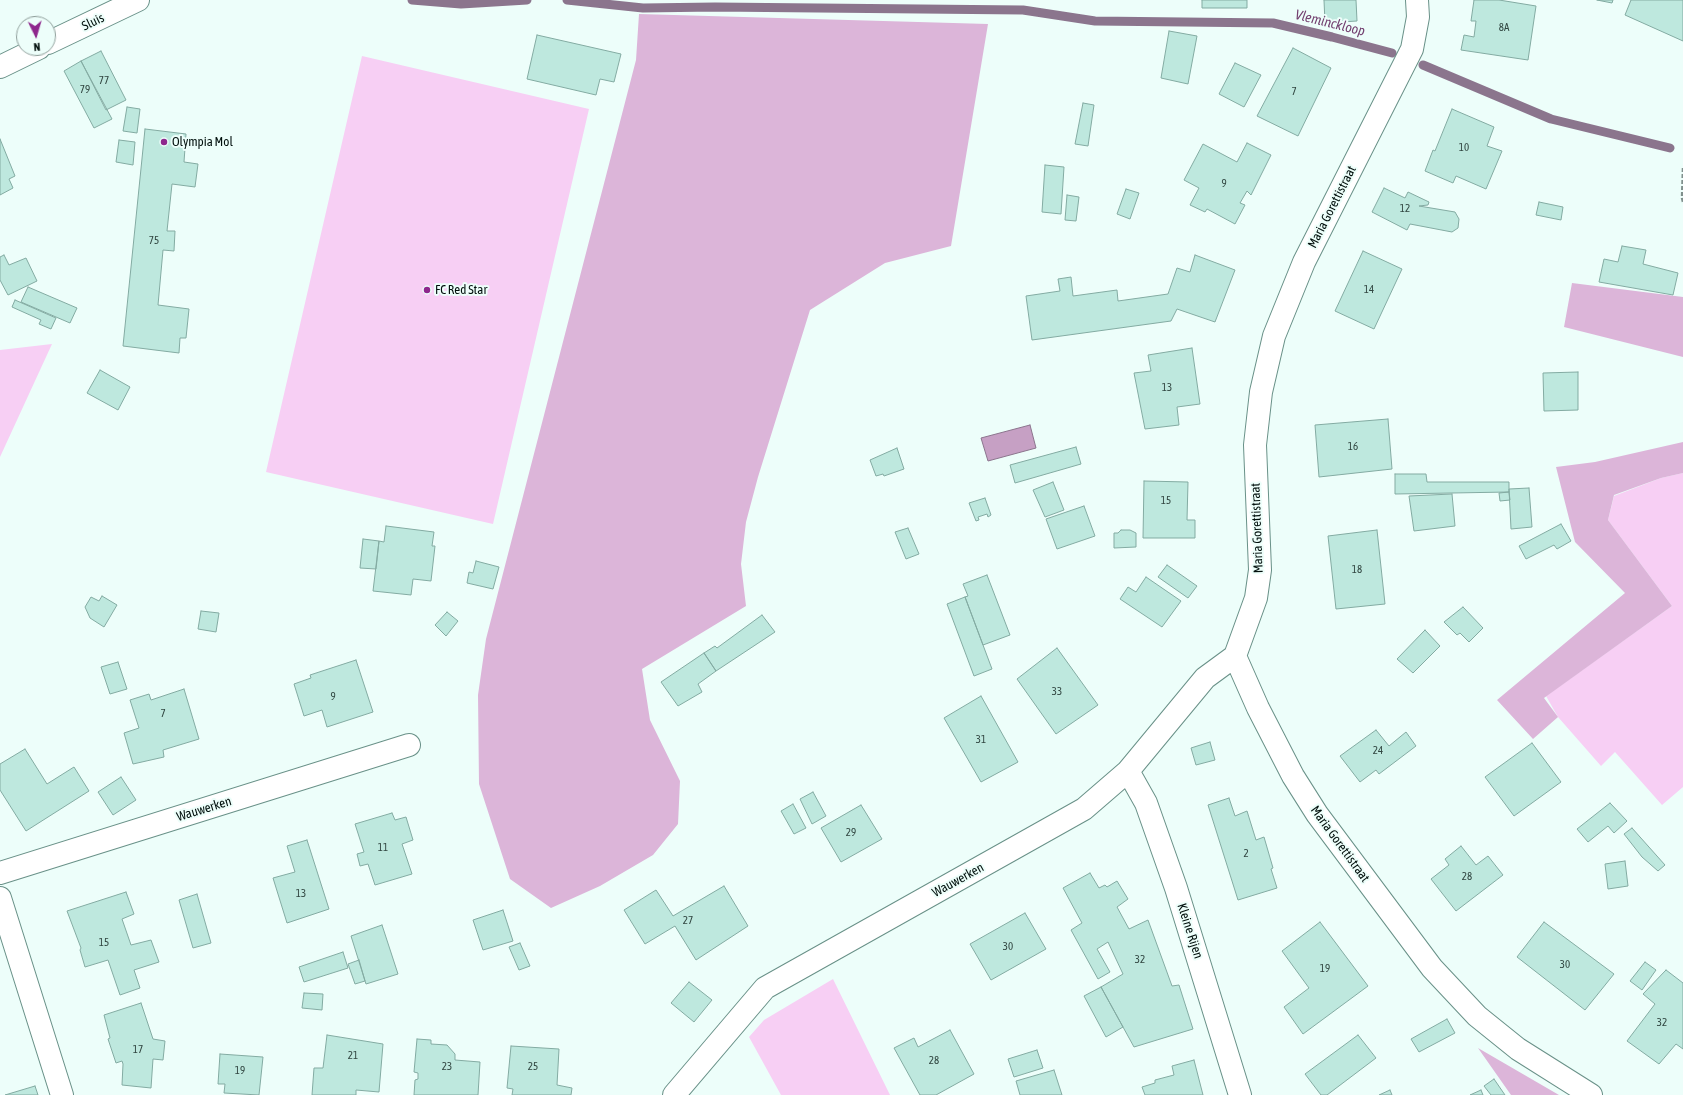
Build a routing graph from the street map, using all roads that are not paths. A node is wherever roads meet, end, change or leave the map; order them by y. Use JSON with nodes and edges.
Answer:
{"nodes":[{"id":1,"x":138,"y":0,"type":"edge"},
{"id":2,"x":1417,"y":0,"type":"edge"},
{"id":3,"x":56,"y":40,"type":"edge"},
{"id":4,"x":23,"y":56,"type":"edge"},
{"id":5,"x":0,"y":67,"type":"edge"},
{"id":6,"x":1235,"y":656,"type":"junction"},
{"id":7,"x":409,"y":746,"type":"dead end"},
{"id":8,"x":1128,"y":771,"type":"junction"},
{"id":9,"x":0,"y":873,"type":"edge"},
{"id":10,"x":0,"y":898,"type":"edge"},
{"id":11,"x":62,"y":1095,"type":"edge"},
{"id":12,"x":674,"y":1095,"type":"edge"},
{"id":13,"x":1240,"y":1095,"type":"edge"},
{"id":14,"x":1591,"y":1095,"type":"edge"}],
"edges":[{"from":1,"to":3,"type":"street","name":"Sluis"},
{"from":2,"to":6,"type":"street","name":"Maria Gorettistraat"},
{"from":4,"to":5,"type":"street"},
{"from":6,"to":8,"type":"street","name":"Wauwerken"},
{"from":6,"to":14,"type":"street","name":"Maria Gorettistraat"},
{"from":7,"to":9,"type":"street","name":"Wauwerken"},
{"from":8,"to":12,"type":"street","name":"Wauwerken"},
{"from":8,"to":13,"type":"street","name":"Kleine Rijen"},
{"from":10,"to":11,"type":"street"}]}
